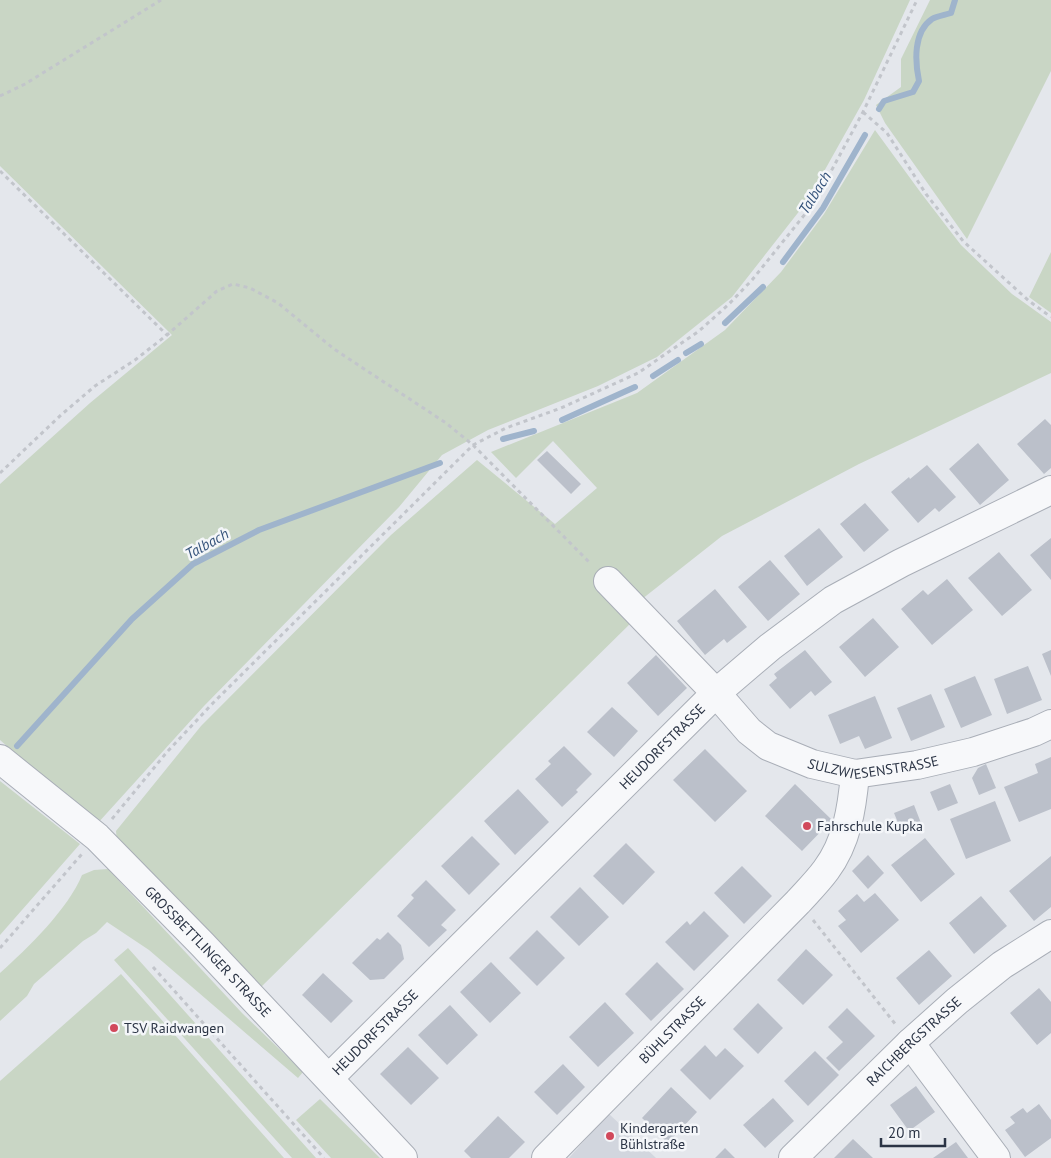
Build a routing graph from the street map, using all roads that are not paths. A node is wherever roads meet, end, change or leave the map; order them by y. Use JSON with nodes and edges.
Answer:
{"nodes":[{"id":1,"x":1051,"y":490,"type":"edge"},
{"id":2,"x":608,"y":580,"type":"road end"},
{"id":3,"x":716,"y":693,"type":"junction"},
{"id":4,"x":1051,"y":724,"type":"edge"},
{"id":5,"x":0,"y":759,"type":"edge"},
{"id":6,"x":855,"y":774,"type":"junction"},
{"id":7,"x":1049,"y":939,"type":"edge"},
{"id":8,"x":910,"y":1043,"type":"junction"},
{"id":9,"x":329,"y":1078,"type":"junction"},
{"id":10,"x":403,"y":1158,"type":"edge"},
{"id":11,"x":546,"y":1158,"type":"edge"},
{"id":12,"x":793,"y":1158,"type":"edge"},
{"id":13,"x":996,"y":1158,"type":"edge"}],
"edges":[{"from":1,"to":3,"type":"street","name":"HEUDORFSTRASSE"},
{"from":2,"to":3,"type":"street","name":"SULZWIESENSTRASSE"},
{"from":3,"to":6,"type":"street","name":"SULZWIESENSTRASSE"},
{"from":3,"to":9,"type":"street","name":"HEUDORFSTRASSE"},
{"from":4,"to":6,"type":"street","name":"SULZWIESENSTRASSE"},
{"from":5,"to":9,"type":"street","name":"GROSSBETTLINGER STRASSE"},
{"from":6,"to":11,"type":"street","name":"BÜHLSTRASSE"},
{"from":7,"to":8,"type":"street","name":"RAICHBERGSTRASSE"},
{"from":8,"to":12,"type":"street","name":"RAICHBERGSTRASSE"},
{"from":8,"to":13,"type":"street"},
{"from":9,"to":10,"type":"street","name":"GROSSBETTLINGER STRASSE"}]}
